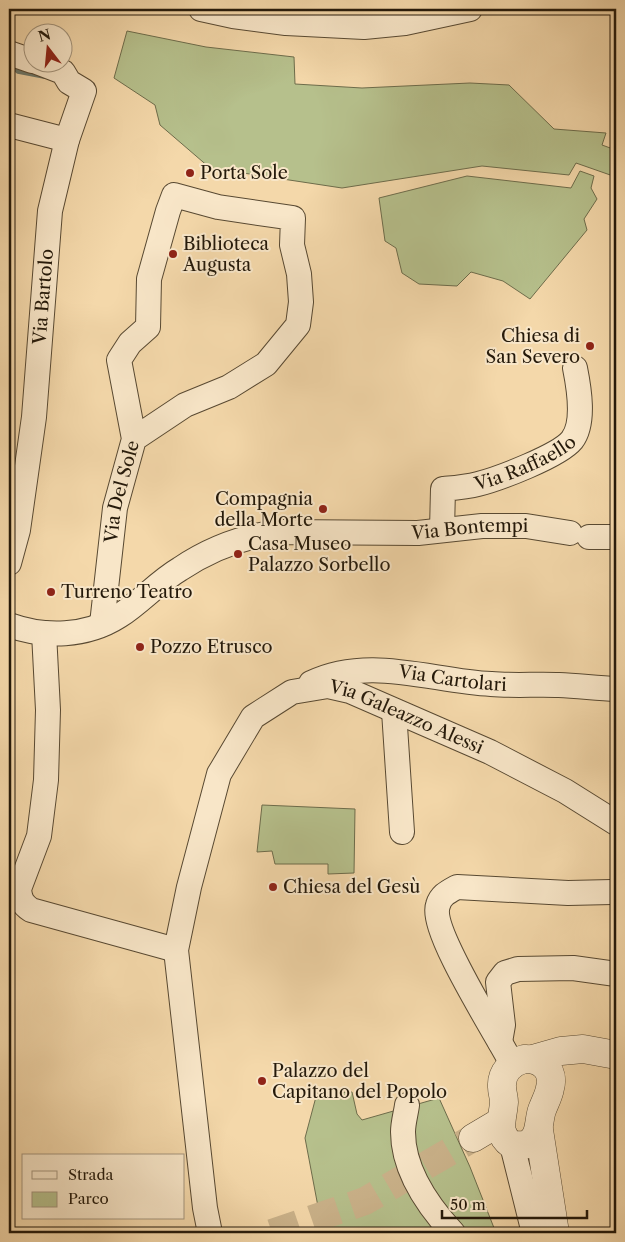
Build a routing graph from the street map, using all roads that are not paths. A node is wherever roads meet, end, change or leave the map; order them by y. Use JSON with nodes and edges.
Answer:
{"nodes":[{"id":1,"x":201,"y":9,"type":"edge"},
{"id":2,"x":470,"y":9,"type":"edge"},
{"id":3,"x":420,"y":14,"type":"edge"},
{"id":4,"x":9,"y":52,"type":"edge"},
{"id":5,"x":22,"y":57,"type":"edge"},
{"id":6,"x":63,"y":72,"type":"edge"},
{"id":7,"x":9,"y":125,"type":"edge"},
{"id":8,"x":67,"y":140,"type":"junction"},
{"id":9,"x":575,"y":368,"type":"dead end"},
{"id":10,"x":134,"y":439,"type":"junction"},
{"id":11,"x":442,"y":530,"type":"junction"},
{"id":12,"x":616,"y":538,"type":"edge"},
{"id":13,"x":9,"y":563,"type":"edge"},
{"id":14,"x":102,"y":624,"type":"junction"},
{"id":15,"x":9,"y":625,"type":"edge"},
{"id":16,"x":44,"y":633,"type":"junction"},
{"id":17,"x":616,"y":689,"type":"edge"},
{"id":18,"x":292,"y":692,"type":"junction"},
{"id":19,"x":394,"y":711,"type":"junction"},
{"id":20,"x":616,"y":823,"type":"edge"},
{"id":21,"x":402,"y":832,"type":"dead end"},
{"id":22,"x":612,"y":892,"type":"dead end"},
{"id":23,"x":176,"y":950,"type":"junction"},
{"id":24,"x":616,"y":974,"type":"edge"},
{"id":25,"x":607,"y":1053,"type":"edge"},
{"id":26,"x":515,"y":1055,"type":"junction"},
{"id":27,"x":551,"y":1082,"type":"junction"},
{"id":28,"x":407,"y":1105,"type":"dead end"},
{"id":29,"x":539,"y":1130,"type":"junction"},
{"id":30,"x":506,"y":1134,"type":"junction"},
{"id":31,"x":474,"y":1138,"type":"tunnel mouth"},
{"id":32,"x":545,"y":1164,"type":"junction"},
{"id":33,"x":524,"y":1191,"type":"junction"},
{"id":34,"x":210,"y":1233,"type":"edge"},
{"id":35,"x":453,"y":1233,"type":"edge"},
{"id":36,"x":534,"y":1233,"type":"edge"},
{"id":37,"x":554,"y":1233,"type":"edge"}],
"edges":[{"from":1,"to":3,"type":"street"},
{"from":2,"to":3,"type":"street"},
{"from":4,"to":5,"type":"street"},
{"from":6,"to":8,"type":"street","name":"Via Bartolo"},
{"from":7,"to":8,"type":"street"},
{"from":8,"to":13,"type":"street","name":"Via Bartolo"},
{"from":9,"to":11,"type":"street","name":"Via Raffaello"},
{"from":10,"to":10,"type":"street","name":"Via Del Sole"},
{"from":10,"to":14,"type":"street","name":"Via Del Sole"},
{"from":11,"to":12,"type":"street","name":"Via Bontempi"},
{"from":11,"to":14,"type":"street","name":"Via Bontempi"},
{"from":14,"to":16,"type":"street","name":"Via Bontempi"},
{"from":15,"to":16,"type":"street","name":"Via Bontempi"},
{"from":16,"to":23,"type":"street"},
{"from":17,"to":18,"type":"street","name":"Via Cartolari"},
{"from":18,"to":19,"type":"street","name":"Via Galeazzo Alessi"},
{"from":18,"to":23,"type":"street","name":"Via Galeazzo Alessi"},
{"from":19,"to":20,"type":"street","name":"Via Galeazzo Alessi"},
{"from":19,"to":21,"type":"street"},
{"from":22,"to":26,"type":"street"},
{"from":23,"to":34,"type":"street","name":"Via Galeazzo Alessi"},
{"from":24,"to":26,"type":"street"},
{"from":25,"to":26,"type":"street"},
{"from":25,"to":27,"type":"street"},
{"from":26,"to":27,"type":"street"},
{"from":26,"to":30,"type":"street"},
{"from":27,"to":29,"type":"street"},
{"from":28,"to":35,"type":"street"},
{"from":29,"to":30,"type":"street"},
{"from":29,"to":32,"type":"street"},
{"from":30,"to":31,"type":"street"},
{"from":30,"to":33,"type":"street"},
{"from":32,"to":33,"type":"street"},
{"from":32,"to":37,"type":"street"},
{"from":33,"to":36,"type":"street"}]}
